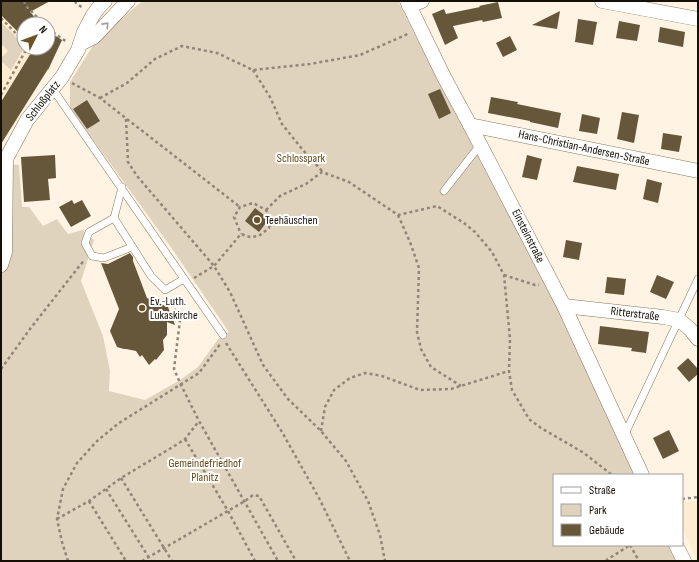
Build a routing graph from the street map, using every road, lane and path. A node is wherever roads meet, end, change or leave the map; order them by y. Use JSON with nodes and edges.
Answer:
{"nodes":[{"id":1,"x":24,"y":1,"type":"edge"},
{"id":2,"x":105,"y":1,"type":"edge"},
{"id":3,"x":128,"y":1,"type":"edge"},
{"id":4,"x":602,"y":1,"type":"edge"},
{"id":5,"x":413,"y":3,"type":"edge"},
{"id":6,"x":36,"y":16,"type":"edge"},
{"id":7,"x":1,"y":18,"type":"edge"},
{"id":8,"x":698,"y":19,"type":"edge"},
{"id":9,"x":421,"y":28,"type":"junction"},
{"id":10,"x":16,"y":34,"type":"edge"},
{"id":11,"x":56,"y":34,"type":"edge"},
{"id":12,"x":79,"y":47,"type":"junction"},
{"id":13,"x":23,"y":56,"type":"edge"},
{"id":14,"x":253,"y":70,"type":"junction"},
{"id":15,"x":66,"y":80,"type":"junction"},
{"id":16,"x":52,"y":88,"type":"junction"},
{"id":17,"x":1,"y":95,"type":"edge"},
{"id":18,"x":100,"y":98,"type":"junction"},
{"id":19,"x":126,"y":119,"type":"junction"},
{"id":20,"x":470,"y":125,"type":"junction"},
{"id":21,"x":480,"y":145,"type":"junction"},
{"id":22,"x":4,"y":158,"type":"edge"},
{"id":23,"x":698,"y":171,"type":"edge"},
{"id":24,"x":322,"y":172,"type":"junction"},
{"id":25,"x":122,"y":187,"type":"junction"},
{"id":26,"x":444,"y":192,"type":"dead end"},
{"id":27,"x":240,"y":207,"type":"junction"},
{"id":28,"x":266,"y":210,"type":"junction"},
{"id":29,"x":398,"y":215,"type":"junction"},
{"id":30,"x":114,"y":218,"type":"junction"},
{"id":31,"x":241,"y":234,"type":"junction"},
{"id":32,"x":132,"y":247,"type":"junction"},
{"id":33,"x":91,"y":254,"type":"junction"},
{"id":34,"x":1,"y":266,"type":"edge"},
{"id":35,"x":214,"y":266,"type":"junction"},
{"id":36,"x":504,"y":275,"type":"junction"},
{"id":37,"x":184,"y":279,"type":"junction"},
{"id":38,"x":698,"y":279,"type":"edge"},
{"id":39,"x":553,"y":285,"type":"junction"},
{"id":40,"x":166,"y":290,"type":"junction"},
{"id":41,"x":564,"y":306,"type":"junction"},
{"id":42,"x":678,"y":320,"type":"junction"},
{"id":43,"x":224,"y":335,"type":"dead end"},
{"id":44,"x":698,"y":339,"type":"edge"},
{"id":45,"x":1,"y":369,"type":"edge"},
{"id":46,"x":509,"y":371,"type":"junction"},
{"id":47,"x":181,"y":385,"type":"junction"},
{"id":48,"x":461,"y":386,"type":"junction"},
{"id":49,"x":199,"y":420,"type":"junction"},
{"id":50,"x":321,"y":431,"type":"junction"},
{"id":51,"x":624,"y":436,"type":"junction"},
{"id":52,"x":185,"y":439,"type":"junction"},
{"id":53,"x":611,"y":474,"type":"edge"},
{"id":54,"x":642,"y":474,"type":"edge"},
{"id":55,"x":121,"y":478,"type":"junction"},
{"id":56,"x":106,"y":489,"type":"junction"},
{"id":57,"x":698,"y":497,"type":"edge"},
{"id":58,"x":683,"y":499,"type":"edge"},
{"id":59,"x":89,"y":500,"type":"junction"},
{"id":60,"x":244,"y":501,"type":"junction"},
{"id":61,"x":228,"y":511,"type":"junction"},
{"id":62,"x":57,"y":519,"type":"junction"},
{"id":63,"x":628,"y":546,"type":"edge"},
{"id":64,"x":630,"y":546,"type":"edge"},
{"id":65,"x":676,"y":546,"type":"edge"},
{"id":66,"x":165,"y":548,"type":"junction"},
{"id":67,"x":149,"y":557,"type":"junction"},
{"id":68,"x":68,"y":561,"type":"edge"},
{"id":69,"x":126,"y":561,"type":"edge"},
{"id":70,"x":142,"y":561,"type":"edge"},
{"id":71,"x":151,"y":561,"type":"edge"},
{"id":72,"x":172,"y":561,"type":"edge"},
{"id":73,"x":255,"y":561,"type":"edge"},
{"id":74,"x":278,"y":561,"type":"edge"},
{"id":75,"x":296,"y":561,"type":"edge"},
{"id":76,"x":350,"y":561,"type":"edge"},
{"id":77,"x":385,"y":561,"type":"edge"},
{"id":78,"x":606,"y":561,"type":"edge"},
{"id":79,"x":638,"y":561,"type":"edge"},
{"id":80,"x":684,"y":561,"type":"edge"}],
"edges":[{"from":1,"to":6,"type":"path"},
{"from":2,"to":12,"type":"street","name":"Schloßplatz"},
{"from":12,"to":3,"type":"street","one_way":true},
{"from":4,"to":8,"type":"street"},
{"from":5,"to":9,"type":"street","name":"Einsteinstraße"},
{"from":7,"to":10,"type":"path"},
{"from":9,"to":14,"type":"path"},
{"from":9,"to":20,"type":"street","name":"Einsteinstraße"},
{"from":11,"to":12,"type":"path"},
{"from":12,"to":15,"type":"street","name":"Schloßplatz"},
{"from":13,"to":17,"type":"path"},
{"from":14,"to":18,"type":"path"},
{"from":14,"to":24,"type":"path"},
{"from":15,"to":16,"type":"street","name":"Schloßplatz"},
{"from":15,"to":18,"type":"path"},
{"from":16,"to":22,"type":"street","name":"Schloßplatz"},
{"from":16,"to":25,"type":"lane"},
{"from":18,"to":19,"type":"path"},
{"from":19,"to":27,"type":"path"},
{"from":19,"to":35,"type":"path"},
{"from":20,"to":21,"type":"street","name":"Einsteinstraße"},
{"from":20,"to":23,"type":"street","name":"Hans-Christian-Andersen-Straße"},
{"from":21,"to":26,"type":"lane"},
{"from":21,"to":39,"type":"street","name":"Einsteinstraße"},
{"from":22,"to":34,"type":"street"},
{"from":24,"to":28,"type":"path"},
{"from":24,"to":29,"type":"path"},
{"from":25,"to":30,"type":"lane"},
{"from":25,"to":37,"type":"lane"},
{"from":27,"to":28,"type":"path"},
{"from":27,"to":31,"type":"path"},
{"from":28,"to":31,"type":"path"},
{"from":29,"to":36,"type":"path"},
{"from":29,"to":48,"type":"path"},
{"from":30,"to":32,"type":"lane"},
{"from":30,"to":33,"type":"lane"},
{"from":31,"to":35,"type":"path"},
{"from":32,"to":33,"type":"lane"},
{"from":32,"to":40,"type":"lane"},
{"from":33,"to":45,"type":"path"},
{"from":35,"to":37,"type":"path"},
{"from":35,"to":50,"type":"path"},
{"from":36,"to":39,"type":"path"},
{"from":36,"to":46,"type":"path"},
{"from":37,"to":40,"type":"lane"},
{"from":37,"to":43,"type":"lane"},
{"from":38,"to":42,"type":"lane"},
{"from":39,"to":41,"type":"street","name":"Einsteinstraße"},
{"from":40,"to":47,"type":"path"},
{"from":41,"to":42,"type":"street","name":"Ritterstraße"},
{"from":41,"to":51,"type":"street","name":"Einsteinstraße"},
{"from":42,"to":44,"type":"street"},
{"from":42,"to":51,"type":"lane"},
{"from":46,"to":48,"type":"path"},
{"from":46,"to":53,"type":"path"},
{"from":47,"to":49,"type":"path"},
{"from":47,"to":62,"type":"path"},
{"from":47,"to":76,"type":"path"},
{"from":48,"to":50,"type":"path"},
{"from":49,"to":52,"type":"path"},
{"from":49,"to":60,"type":"path"},
{"from":50,"to":77,"type":"path"},
{"from":51,"to":54,"type":"street","name":"Einsteinstraße"},
{"from":52,"to":55,"type":"path"},
{"from":52,"to":61,"type":"path"},
{"from":55,"to":56,"type":"path"},
{"from":55,"to":66,"type":"path"},
{"from":56,"to":59,"type":"path"},
{"from":56,"to":67,"type":"path"},
{"from":57,"to":58,"type":"path"},
{"from":59,"to":62,"type":"path"},
{"from":59,"to":69,"type":"path"},
{"from":60,"to":61,"type":"path"},
{"from":60,"to":74,"type":"path"},
{"from":60,"to":75,"type":"path"},
{"from":61,"to":66,"type":"path"},
{"from":61,"to":73,"type":"path"},
{"from":62,"to":68,"type":"path"},
{"from":63,"to":78,"type":"path"},
{"from":64,"to":79,"type":"path"},
{"from":65,"to":80,"type":"street"},
{"from":66,"to":67,"type":"path"},
{"from":66,"to":72,"type":"path"},
{"from":67,"to":70,"type":"path"},
{"from":67,"to":71,"type":"path"}]}
